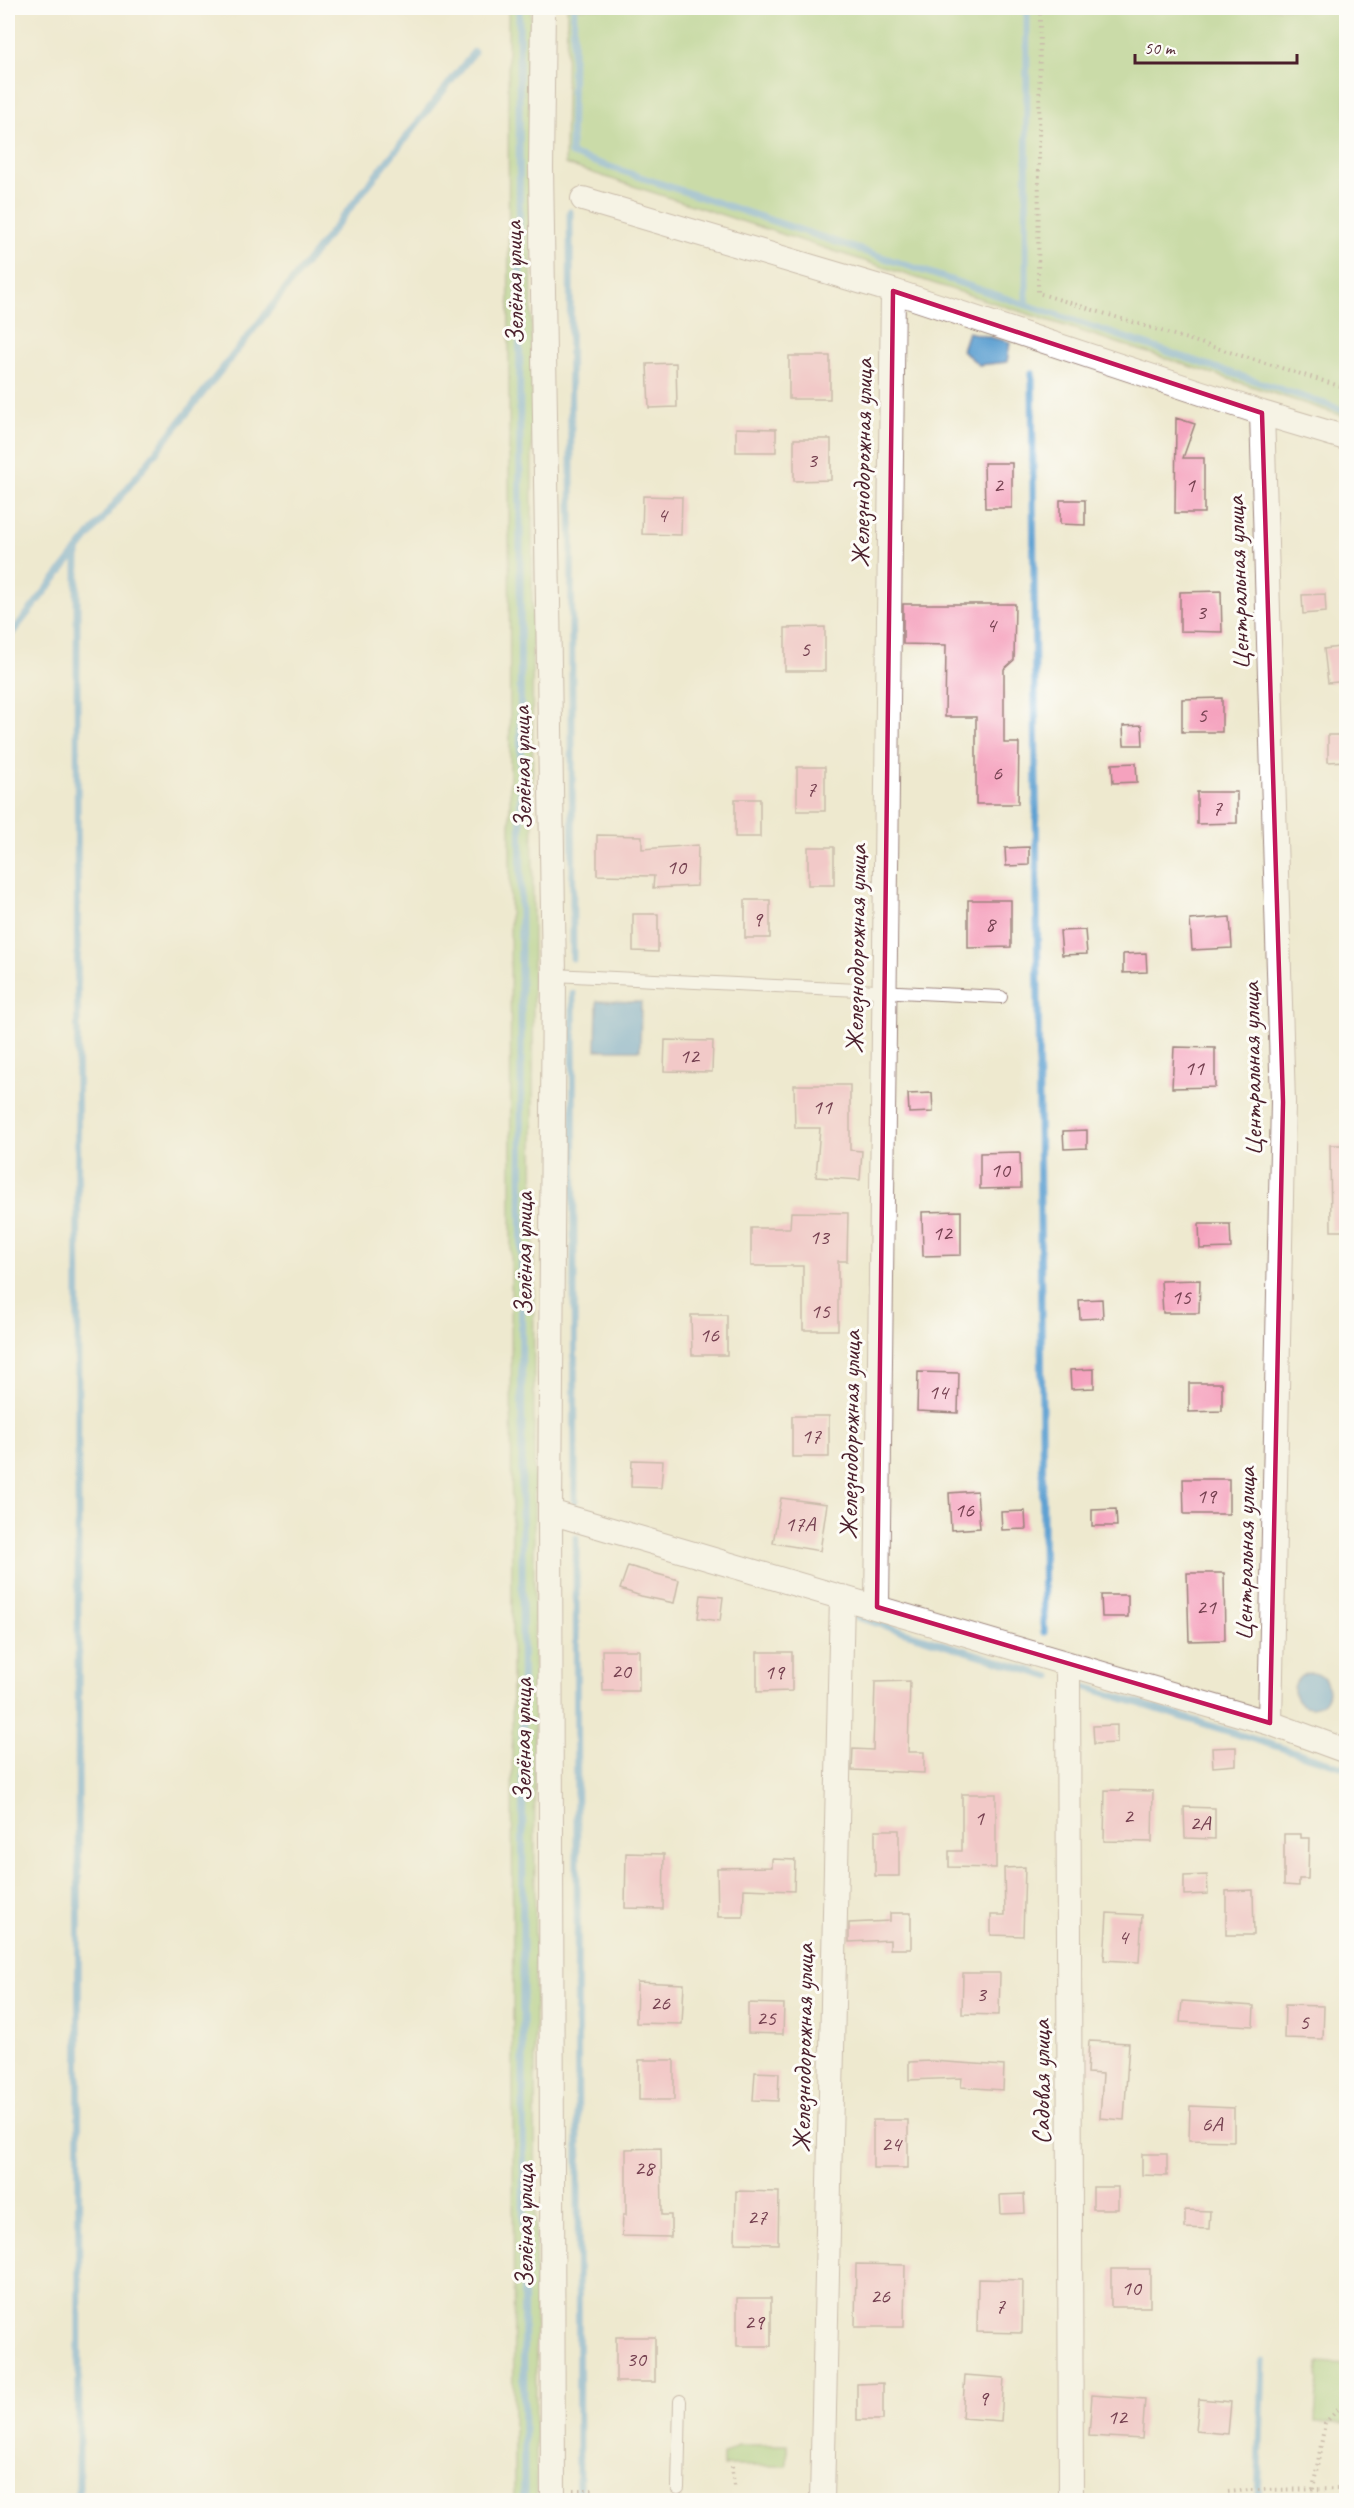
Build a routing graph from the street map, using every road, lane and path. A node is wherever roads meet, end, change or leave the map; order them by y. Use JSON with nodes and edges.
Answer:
{"nodes":[{"id":1,"x":543,"y":8,"type":"edge"},
{"id":2,"x":1040,"y":8,"type":"edge"},
{"id":3,"x":583,"y":199,"type":"dead end"},
{"id":4,"x":893,"y":291,"type":"junction"},
{"id":5,"x":1347,"y":388,"type":"edge"},
{"id":6,"x":1262,"y":414,"type":"junction"},
{"id":7,"x":1347,"y":438,"type":"edge"},
{"id":8,"x":554,"y":975,"type":"junction"},
{"id":9,"x":884,"y":991,"type":"junction"},
{"id":10,"x":1000,"y":997,"type":"dead end"},
{"id":11,"x":550,"y":1512,"type":"junction"},
{"id":12,"x":842,"y":1597,"type":"junction"},
{"id":13,"x":877,"y":1607,"type":"junction"},
{"id":14,"x":1068,"y":1664,"type":"junction"},
{"id":15,"x":1270,"y":1723,"type":"junction"},
{"id":16,"x":1347,"y":1751,"type":"edge"},
{"id":17,"x":680,"y":2401,"type":"dead end"},
{"id":18,"x":1347,"y":2401,"type":"edge"},
{"id":19,"x":732,"y":2466,"type":"dead end"},
{"id":20,"x":734,"y":2487,"type":"dead end"},
{"id":21,"x":678,"y":2488,"type":"dead end"},
{"id":22,"x":1313,"y":2489,"type":"junction"},
{"id":23,"x":1347,"y":2489,"type":"edge"},
{"id":24,"x":1228,"y":2492,"type":"dead end"},
{"id":25,"x":553,"y":2500,"type":"edge"},
{"id":26,"x":822,"y":2500,"type":"edge"},
{"id":27,"x":1071,"y":2500,"type":"edge"}],
"edges":[{"from":1,"to":8,"type":"street","name":"Зелёная улица"},
{"from":2,"to":5,"type":"path"},
{"from":3,"to":4,"type":"street"},
{"from":4,"to":6,"type":"street"},
{"from":4,"to":9,"type":"street","name":"Железнодорожная улица"},
{"from":6,"to":7,"type":"street"},
{"from":6,"to":15,"type":"street","name":"Центральная улица"},
{"from":8,"to":9,"type":"lane"},
{"from":8,"to":11,"type":"street","name":"Зелёная улица"},
{"from":9,"to":10,"type":"lane"},
{"from":9,"to":13,"type":"street","name":"Железнодорожная улица"},
{"from":11,"to":12,"type":"street"},
{"from":11,"to":25,"type":"street","name":"Зелёная улица"},
{"from":12,"to":13,"type":"street"},
{"from":12,"to":26,"type":"street","name":"Железнодорожная улица"},
{"from":13,"to":14,"type":"street"},
{"from":14,"to":15,"type":"street"},
{"from":14,"to":27,"type":"street","name":"Садовая улица"},
{"from":15,"to":16,"type":"street"},
{"from":17,"to":21,"type":"lane"},
{"from":18,"to":22,"type":"path"},
{"from":19,"to":20,"type":"path"},
{"from":22,"to":23,"type":"path"},
{"from":22,"to":24,"type":"path"}]}
